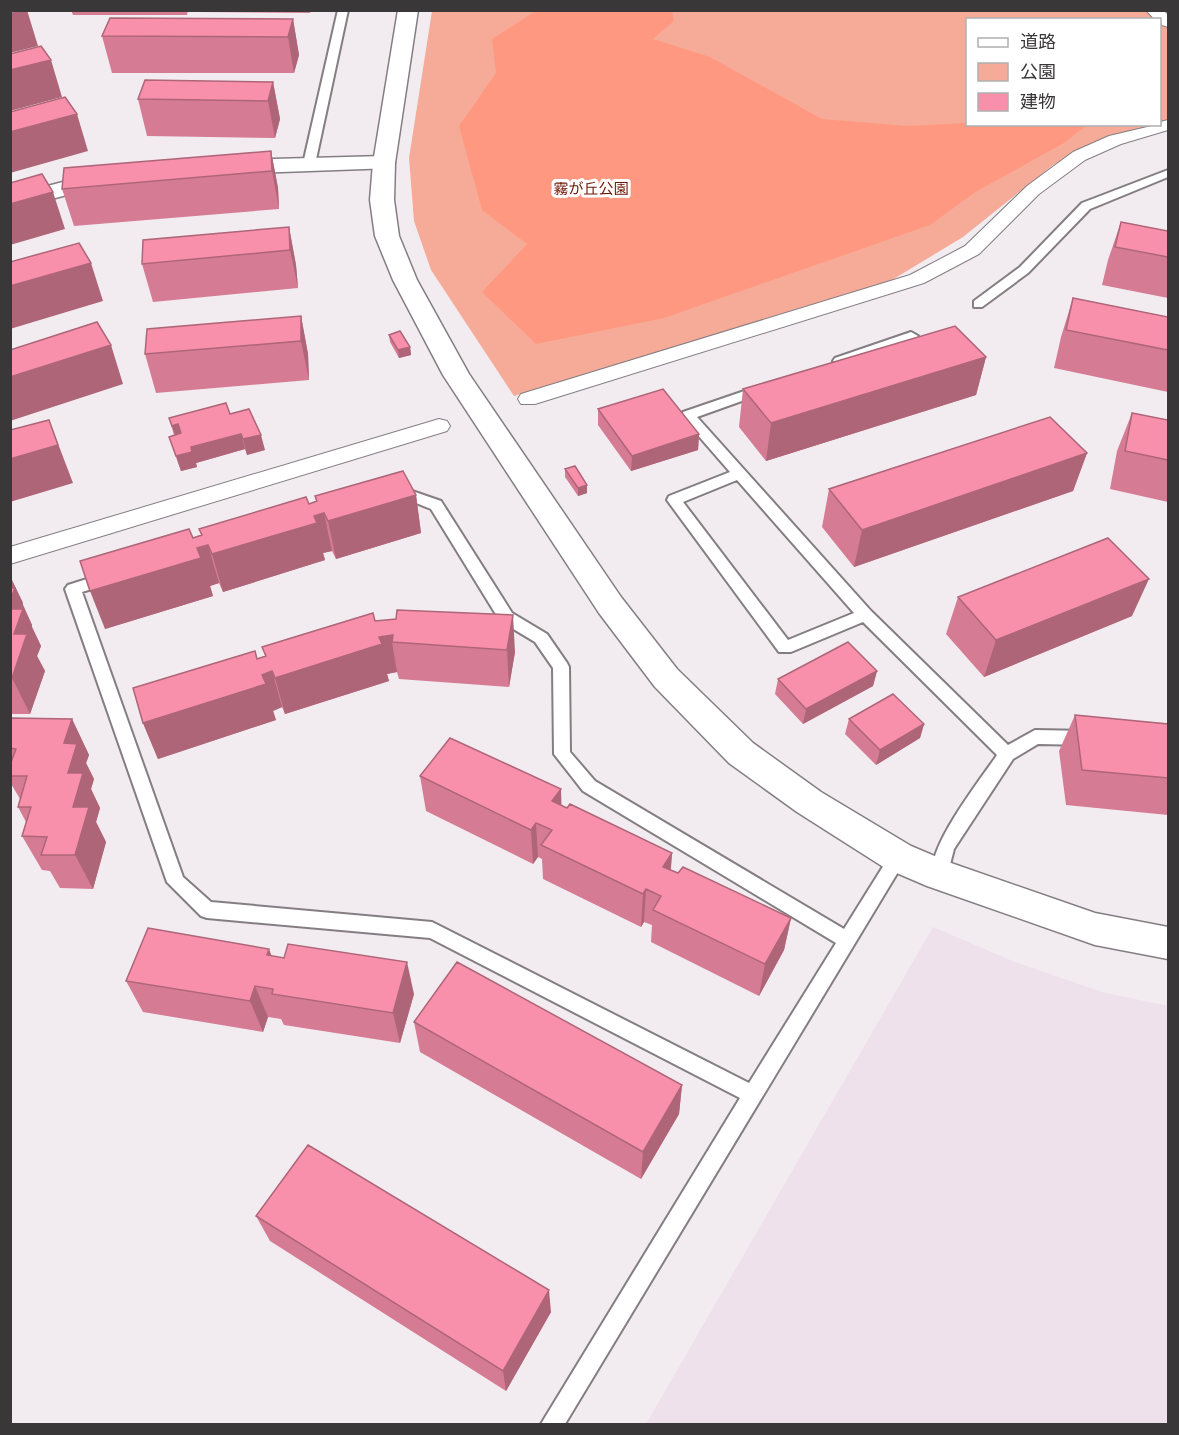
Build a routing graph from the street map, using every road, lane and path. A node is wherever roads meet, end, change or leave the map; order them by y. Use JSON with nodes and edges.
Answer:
{"nodes":[{"id":1,"x":343,"y":10,"type":"edge"},
{"id":2,"x":408,"y":10,"type":"edge"},
{"id":3,"x":1153,"y":10,"type":"edge"},
{"id":4,"x":1168,"y":22,"type":"edge"},
{"id":5,"x":1168,"y":125,"type":"edge"},
{"id":6,"x":384,"y":163,"type":"junction"},
{"id":7,"x":309,"y":164,"type":"junction"},
{"id":8,"x":204,"y":168,"type":"edge"},
{"id":9,"x":122,"y":173,"type":"edge"},
{"id":10,"x":1168,"y":173,"type":"edge"},
{"id":11,"x":10,"y":203,"type":"edge"},
{"id":12,"x":978,"y":304,"type":"dead end"},
{"id":13,"x":911,"y":336,"type":"edge"},
{"id":14,"x":822,"y":368,"type":"edge"},
{"id":15,"x":777,"y":383,"type":"edge"},
{"id":16,"x":528,"y":399,"type":"dead end"},
{"id":17,"x":439,"y":426,"type":"dead end"},
{"id":18,"x":738,"y":474,"type":"junction"},
{"id":19,"x":377,"y":494,"type":"edge"},
{"id":20,"x":10,"y":556,"type":"edge"},
{"id":21,"x":129,"y":571,"type":"edge"},
{"id":22,"x":866,"y":615,"type":"junction"},
{"id":23,"x":1102,"y":739,"type":"edge"},
{"id":24,"x":1007,"y":754,"type":"junction"},
{"id":25,"x":897,"y":857,"type":"junction"},
{"id":26,"x":940,"y":874,"type":"junction"},
{"id":27,"x":847,"y":940,"type":"junction"},
{"id":28,"x":1168,"y":943,"type":"edge"},
{"id":29,"x":753,"y":1095,"type":"junction"},
{"id":30,"x":552,"y":1425,"type":"edge"}],
"edges":[{"from":1,"to":7,"type":"lane"},
{"from":2,"to":6,"type":"street"},
{"from":3,"to":4,"type":"street"},
{"from":5,"to":16,"type":"street"},
{"from":6,"to":7,"type":"street"},
{"from":6,"to":25,"type":"street"},
{"from":7,"to":8,"type":"street"},
{"from":9,"to":11,"type":"street"},
{"from":10,"to":12,"type":"lane"},
{"from":13,"to":14,"type":"lane"},
{"from":15,"to":18,"type":"lane"},
{"from":17,"to":20,"type":"street"},
{"from":18,"to":22,"type":"lane"},
{"from":18,"to":22,"type":"lane"},
{"from":19,"to":27,"type":"lane"},
{"from":21,"to":29,"type":"lane"},
{"from":22,"to":24,"type":"lane"},
{"from":23,"to":24,"type":"lane"},
{"from":24,"to":26,"type":"lane"},
{"from":25,"to":26,"type":"street"},
{"from":25,"to":27,"type":"lane"},
{"from":26,"to":28,"type":"street"},
{"from":27,"to":29,"type":"lane"},
{"from":29,"to":30,"type":"lane"}]}
